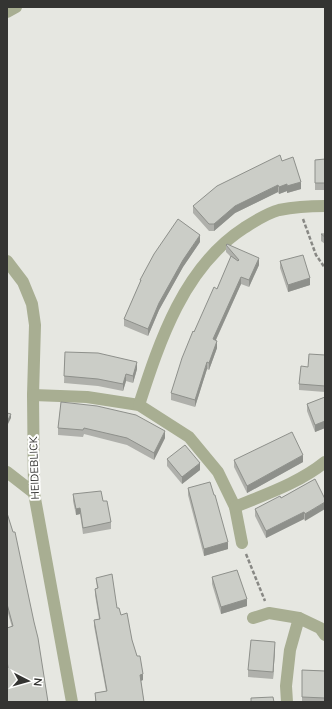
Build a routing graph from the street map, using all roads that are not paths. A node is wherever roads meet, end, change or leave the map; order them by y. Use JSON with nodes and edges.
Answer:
{"nodes":[{"id":1,"x":16,"y":7,"type":"edge"},
{"id":2,"x":7,"y":12,"type":"edge"},
{"id":3,"x":325,"y":206,"type":"edge"},
{"id":4,"x":7,"y":261,"type":"edge"},
{"id":5,"x":33,"y":395,"type":"junction"},
{"id":6,"x":139,"y":405,"type":"junction"},
{"id":7,"x":325,"y":462,"type":"edge"},
{"id":8,"x":7,"y":472,"type":"edge"},
{"id":9,"x":34,"y":493,"type":"junction"},
{"id":10,"x":235,"y":507,"type":"junction"},
{"id":11,"x":242,"y":543,"type":"road end"},
{"id":12,"x":253,"y":618,"type":"dead end"},
{"id":13,"x":299,"y":618,"type":"junction"},
{"id":14,"x":325,"y":635,"type":"edge"},
{"id":15,"x":72,"y":702,"type":"edge"},
{"id":16,"x":288,"y":702,"type":"edge"}],
"edges":[{"from":1,"to":2,"type":"street"},
{"from":3,"to":6,"type":"street"},
{"from":4,"to":5,"type":"street","name":"HEIDEBLICK"},
{"from":5,"to":6,"type":"street"},
{"from":5,"to":9,"type":"street","name":"HEIDEBLICK"},
{"from":6,"to":10,"type":"street"},
{"from":7,"to":10,"type":"street"},
{"from":8,"to":9,"type":"street"},
{"from":9,"to":15,"type":"street","name":"HEIDEBLICK"},
{"from":10,"to":11,"type":"street"},
{"from":12,"to":13,"type":"street"},
{"from":13,"to":14,"type":"street"},
{"from":13,"to":16,"type":"street"}]}
